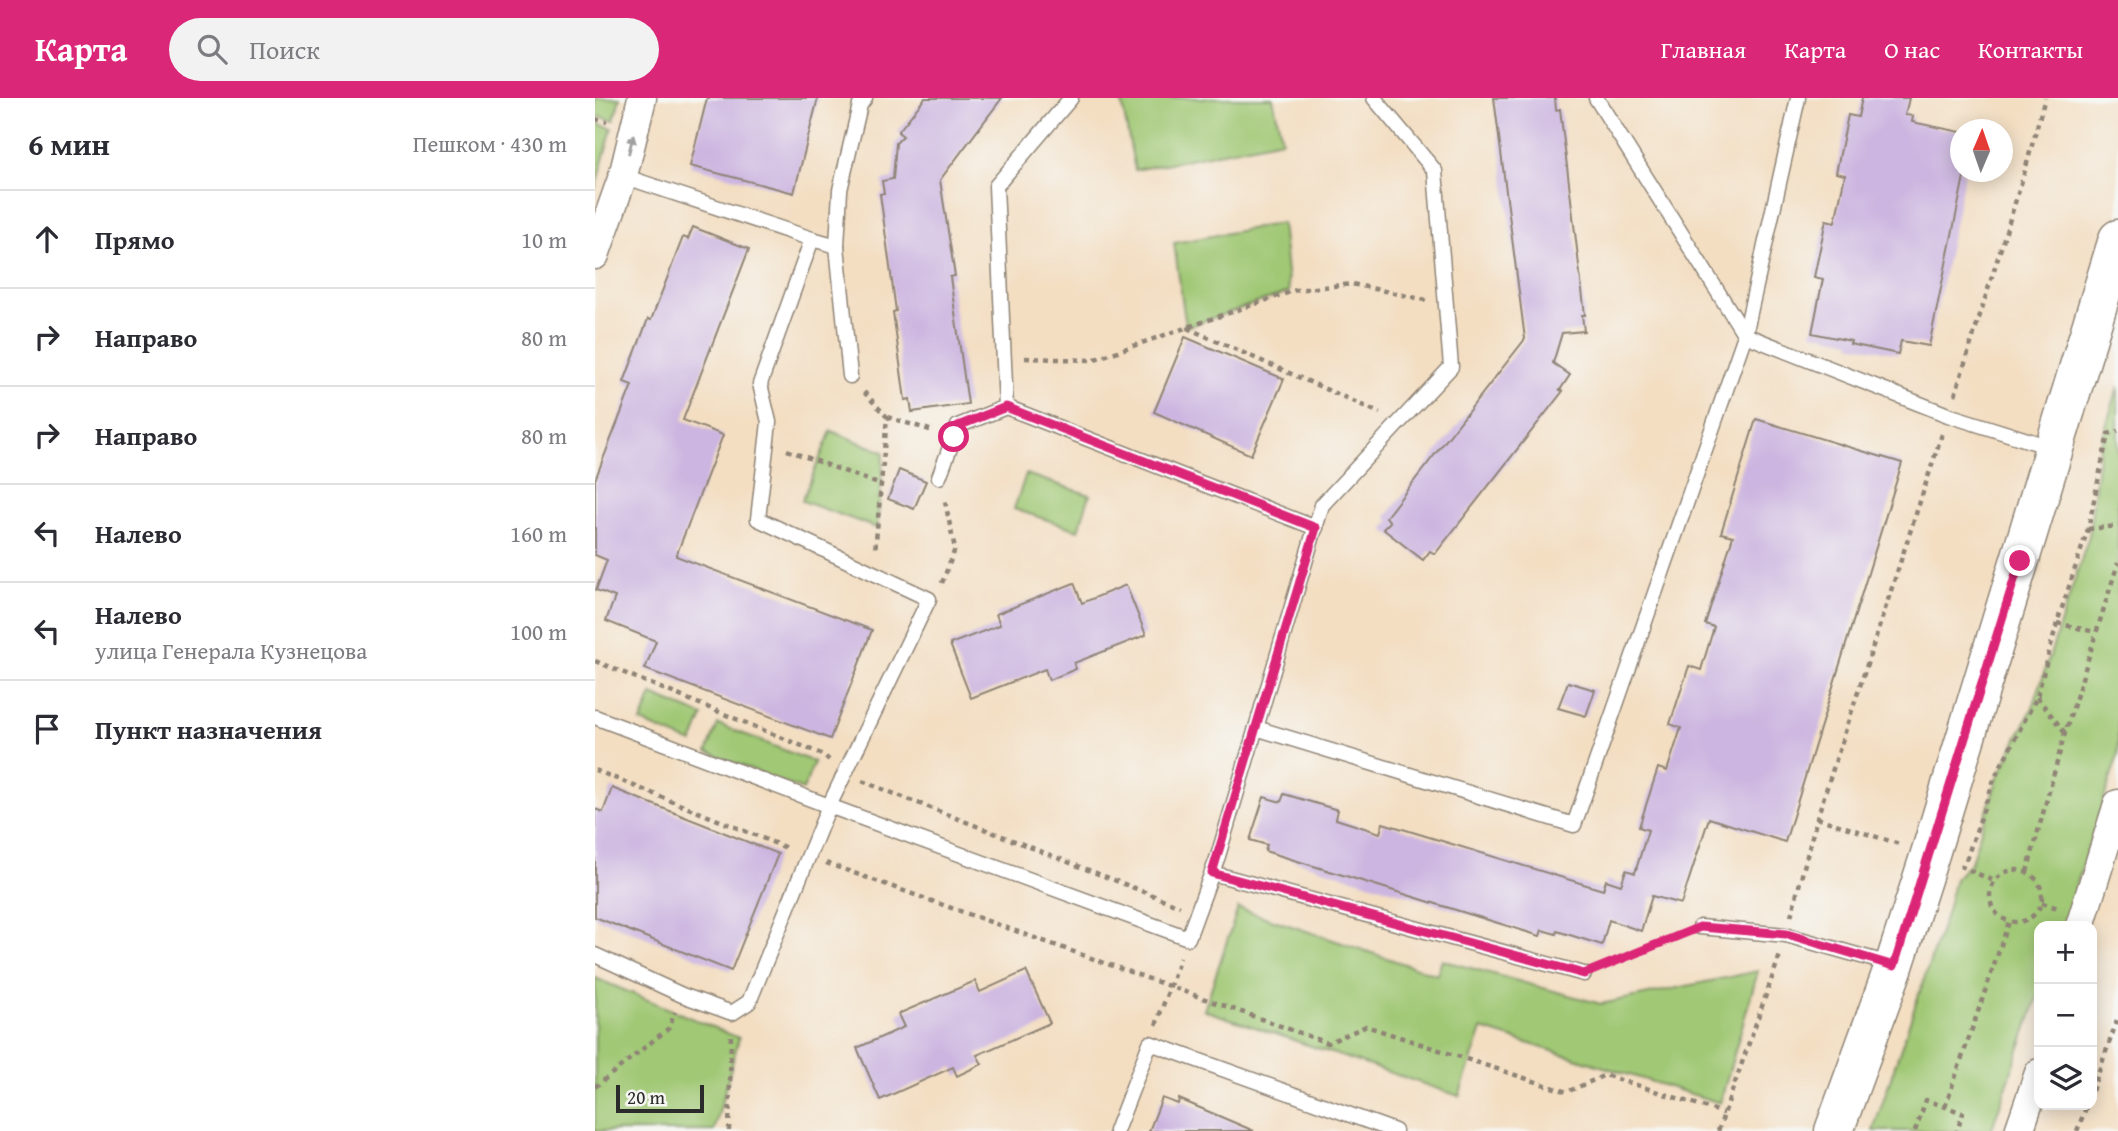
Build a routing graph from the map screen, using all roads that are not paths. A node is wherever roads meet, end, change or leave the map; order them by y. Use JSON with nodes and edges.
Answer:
{"nodes":[{"id":1,"x":642,"y":98,"type":"edge"},
{"id":2,"x":865,"y":98,"type":"edge"},
{"id":3,"x":1071,"y":98,"type":"edge"},
{"id":4,"x":1374,"y":98,"type":"edge"},
{"id":5,"x":1595,"y":98,"type":"edge"},
{"id":6,"x":1798,"y":98,"type":"edge"},
{"id":7,"x":623,"y":176,"type":"junction"},
{"id":8,"x":812,"y":239,"type":"junction"},
{"id":9,"x":2118,"y":239,"type":"edge"},
{"id":10,"x":837,"y":246,"type":"junction"},
{"id":11,"x":595,"y":255,"type":"edge"},
{"id":12,"x":1745,"y":335,"type":"junction"},
{"id":13,"x":850,"y":376,"type":"road end"},
{"id":14,"x":1006,"y":407,"type":"junction"},
{"id":15,"x":2055,"y":449,"type":"junction"},
{"id":16,"x":939,"y":478,"type":"road end"},
{"id":17,"x":1316,"y":528,"type":"junction"},
{"id":18,"x":595,"y":717,"type":"edge"},
{"id":19,"x":1257,"y":728,"type":"junction"},
{"id":20,"x":2118,"y":804,"type":"edge"},
{"id":21,"x":829,"y":806,"type":"junction"},
{"id":22,"x":1212,"y":873,"type":"junction"},
{"id":23,"x":2082,"y":921,"type":"edge"},
{"id":24,"x":1700,"y":927,"type":"road end"},
{"id":25,"x":595,"y":955,"type":"edge"},
{"id":26,"x":1894,"y":966,"type":"junction"},
{"id":27,"x":1584,"y":974,"type":"road end"},
{"id":28,"x":2034,"y":1088,"type":"edge"},
{"id":29,"x":1116,"y":1131,"type":"edge"},
{"id":30,"x":1395,"y":1131,"type":"edge"},
{"id":31,"x":1834,"y":1131,"type":"edge"},
{"id":32,"x":2019,"y":1131,"type":"edge"}],
"edges":[{"from":7,"to":1,"type":"street","one_way":true},
{"from":2,"to":10,"type":"lane"},
{"from":3,"to":14,"type":"lane"},
{"from":4,"to":17,"type":"lane"},
{"from":5,"to":12,"type":"lane"},
{"from":6,"to":12,"type":"lane"},
{"from":7,"to":8,"type":"lane"},
{"from":7,"to":11,"type":"street"},
{"from":8,"to":10,"type":"lane"},
{"from":8,"to":21,"type":"lane"},
{"from":9,"to":15,"type":"main road"},
{"from":10,"to":13,"type":"lane"},
{"from":12,"to":15,"type":"lane"},
{"from":12,"to":19,"type":"lane"},
{"from":14,"to":16,"type":"lane"},
{"from":14,"to":17,"type":"lane"},
{"from":15,"to":26,"type":"main road"},
{"from":17,"to":19,"type":"lane"},
{"from":18,"to":21,"type":"lane"},
{"from":19,"to":22,"type":"lane"},
{"from":20,"to":23,"type":"street"},
{"from":21,"to":22,"type":"lane"},
{"from":21,"to":25,"type":"lane"},
{"from":22,"to":27,"type":"lane"},
{"from":24,"to":26,"type":"lane"},
{"from":26,"to":31,"type":"main road"},
{"from":28,"to":32,"type":"street"},
{"from":29,"to":30,"type":"lane"}]}
